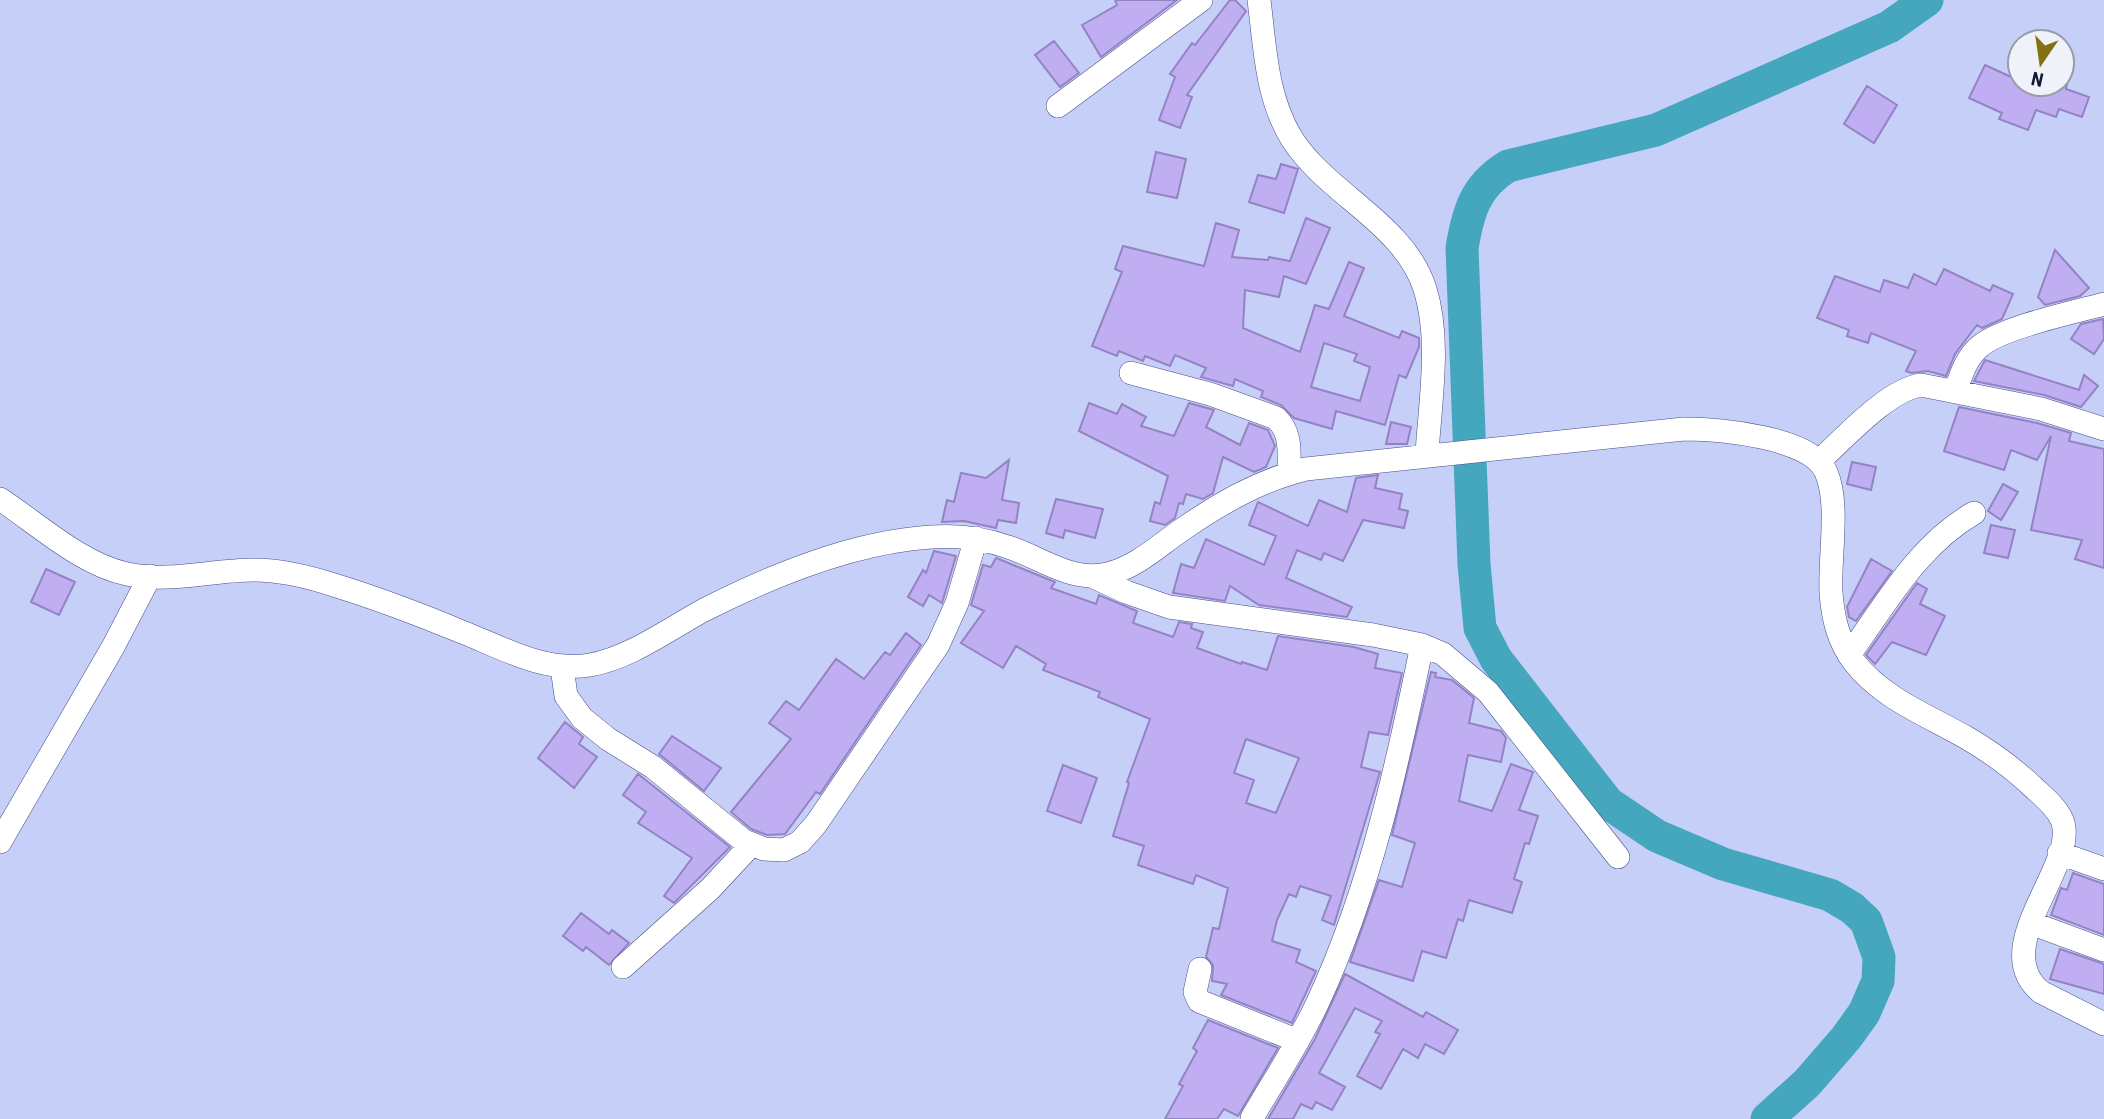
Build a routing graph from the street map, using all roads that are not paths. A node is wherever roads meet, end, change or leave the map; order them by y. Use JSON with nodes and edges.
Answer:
{"nodes":[{"id":1,"x":1201,"y":0,"type":"edge"},
{"id":2,"x":1259,"y":0,"type":"edge"},
{"id":3,"x":1058,"y":106,"type":"dead end"},
{"id":4,"x":2104,"y":304,"type":"edge"},
{"id":5,"x":1131,"y":373,"type":"dead end"},
{"id":6,"x":1955,"y":391,"type":"junction"},
{"id":7,"x":2104,"y":429,"type":"edge"},
{"id":8,"x":1431,"y":454,"type":"junction"},
{"id":9,"x":1819,"y":461,"type":"junction"},
{"id":10,"x":1289,"y":473,"type":"junction"},
{"id":11,"x":0,"y":499,"type":"edge"},
{"id":12,"x":1974,"y":513,"type":"dead end"},
{"id":13,"x":976,"y":538,"type":"junction"},
{"id":14,"x":150,"y":576,"type":"junction"},
{"id":15,"x":1092,"y":576,"type":"junction"},
{"id":16,"x":1422,"y":646,"type":"junction"},
{"id":17,"x":1849,"y":655,"type":"junction"},
{"id":18,"x":562,"y":667,"type":"junction"},
{"id":19,"x":0,"y":842,"type":"edge"},
{"id":20,"x":751,"y":845,"type":"junction"},
{"id":21,"x":2059,"y":853,"type":"junction"},
{"id":22,"x":1618,"y":857,"type":"dead end"},
{"id":23,"x":2104,"y":869,"type":"edge"},
{"id":24,"x":2031,"y":923,"type":"junction"},
{"id":25,"x":2104,"y":950,"type":"edge"},
{"id":26,"x":623,"y":967,"type":"dead end"},
{"id":27,"x":1199,"y":969,"type":"dead end"},
{"id":28,"x":2104,"y":1024,"type":"edge"},
{"id":29,"x":1298,"y":1041,"type":"junction"},
{"id":30,"x":1252,"y":1118,"type":"edge"}],
"edges":[{"from":1,"to":3,"type":"street"},
{"from":2,"to":8,"type":"street"},
{"from":4,"to":6,"type":"street"},
{"from":5,"to":10,"type":"street"},
{"from":6,"to":7,"type":"street"},
{"from":6,"to":9,"type":"street"},
{"from":8,"to":9,"type":"street"},
{"from":8,"to":10,"type":"street"},
{"from":9,"to":17,"type":"street"},
{"from":10,"to":15,"type":"street"},
{"from":11,"to":14,"type":"street"},
{"from":12,"to":17,"type":"street"},
{"from":13,"to":15,"type":"street"},
{"from":13,"to":18,"type":"street"},
{"from":13,"to":20,"type":"street"},
{"from":14,"to":18,"type":"street"},
{"from":14,"to":19,"type":"street"},
{"from":15,"to":16,"type":"street"},
{"from":16,"to":22,"type":"street"},
{"from":16,"to":29,"type":"street"},
{"from":17,"to":21,"type":"street"},
{"from":18,"to":20,"type":"street"},
{"from":20,"to":26,"type":"street"},
{"from":21,"to":23,"type":"street"},
{"from":21,"to":24,"type":"street"},
{"from":24,"to":25,"type":"street"},
{"from":24,"to":28,"type":"street"},
{"from":27,"to":29,"type":"street"},
{"from":29,"to":30,"type":"street"}]}
